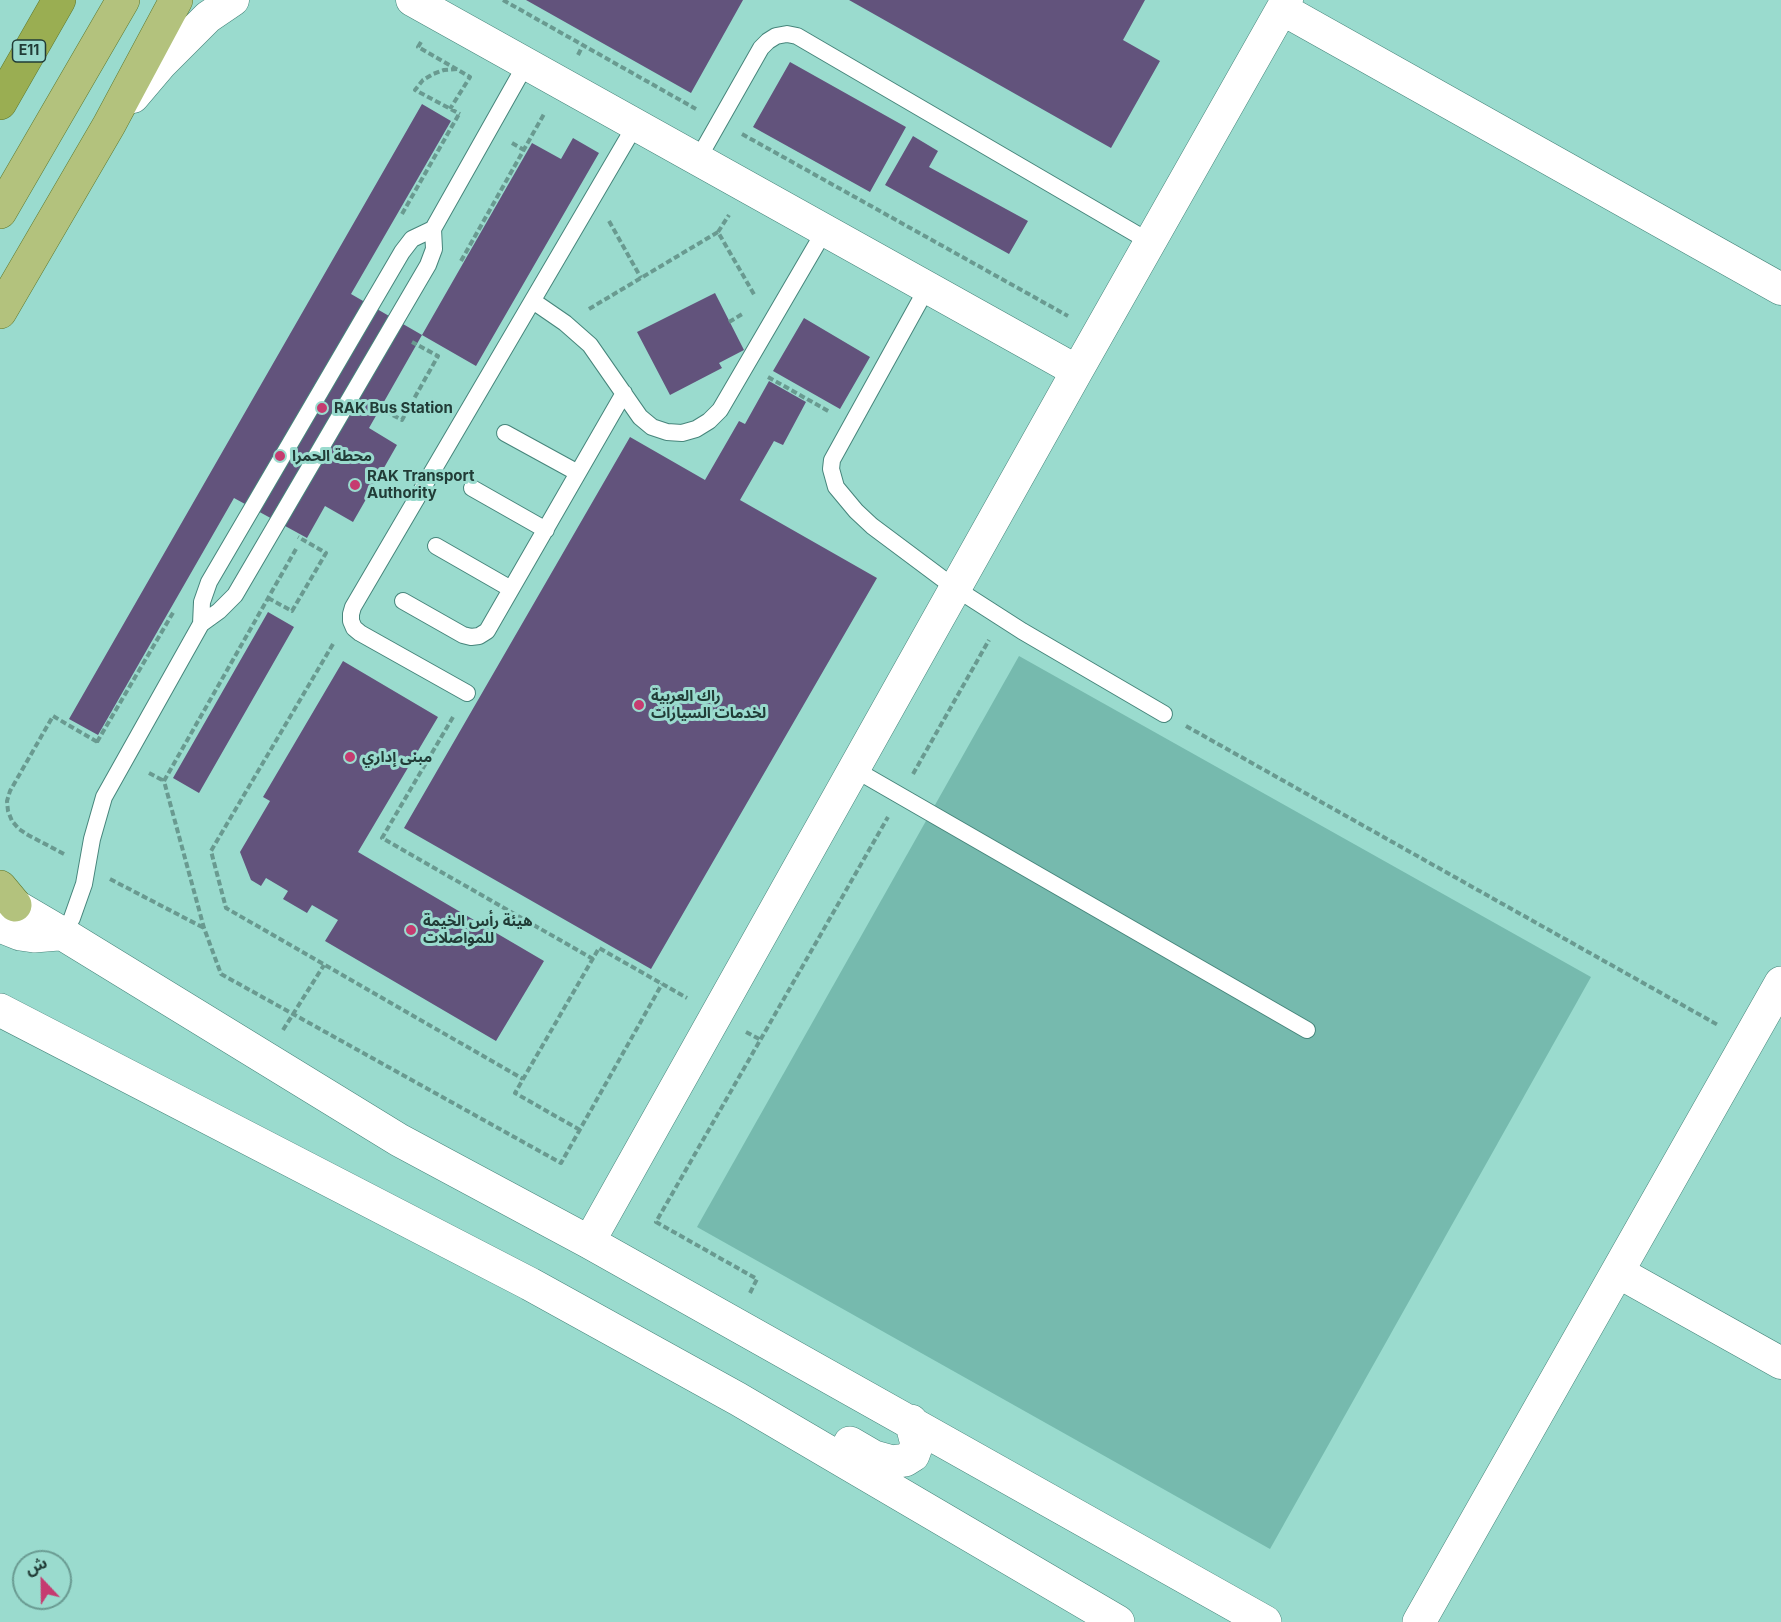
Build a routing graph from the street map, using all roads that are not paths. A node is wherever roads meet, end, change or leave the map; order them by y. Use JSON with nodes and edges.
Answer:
{"nodes":[{"id":1,"x":59,"y":0,"type":"edge"},
{"id":2,"x":123,"y":0,"type":"edge"},
{"id":3,"x":176,"y":0,"type":"edge"},
{"id":4,"x":233,"y":0,"type":"edge"},
{"id":5,"x":412,"y":0,"type":"edge"},
{"id":6,"x":1285,"y":4,"type":"edge"},
{"id":7,"x":526,"y":64,"type":"junction"},
{"id":8,"x":0,"y":103,"type":"edge"},
{"id":9,"x":636,"y":124,"type":"junction"},
{"id":10,"x":110,"y":125,"type":"junction"},
{"id":11,"x":698,"y":159,"type":"junction"},
{"id":12,"x":0,"y":212,"type":"edge"},
{"id":13,"x":433,"y":229,"type":"junction"},
{"id":14,"x":825,"y":230,"type":"junction"},
{"id":15,"x":1150,"y":242,"type":"junction"},
{"id":16,"x":927,"y":288,"type":"junction"},
{"id":17,"x":1781,"y":289,"type":"edge"},
{"id":18,"x":533,"y":301,"type":"junction"},
{"id":19,"x":0,"y":312,"type":"edge"},
{"id":20,"x":1077,"y":371,"type":"junction"},
{"id":21,"x":624,"y":393,"type":"junction"},
{"id":22,"x":505,"y":433,"type":"dead end"},
{"id":23,"x":578,"y":473,"type":"junction"},
{"id":24,"x":472,"y":488,"type":"dead end"},
{"id":25,"x":546,"y":530,"type":"junction"},
{"id":26,"x":436,"y":546,"type":"dead end"},
{"id":27,"x":955,"y":588,"type":"junction"},
{"id":28,"x":511,"y":589,"type":"junction"},
{"id":29,"x":403,"y":601,"type":"dead end"},
{"id":30,"x":201,"y":624,"type":"junction"},
{"id":31,"x":467,"y":693,"type":"road end"},
{"id":32,"x":1164,"y":714,"type":"road end"},
{"id":33,"x":854,"y":769,"type":"junction"},
{"id":34,"x":4,"y":904,"type":"edge"},
{"id":35,"x":63,"y":934,"type":"junction"},
{"id":36,"x":1781,"y":984,"type":"edge"},
{"id":37,"x":0,"y":1010,"type":"edge"},
{"id":38,"x":1307,"y":1030,"type":"dead end"},
{"id":39,"x":589,"y":1242,"type":"junction"},
{"id":40,"x":1618,"y":1272,"type":"junction"},
{"id":41,"x":1781,"y":1363,"type":"edge"},
{"id":42,"x":738,"y":1399,"type":"junction"},
{"id":43,"x":910,"y":1421,"type":"junction"},
{"id":44,"x":1118,"y":1622,"type":"edge"},
{"id":45,"x":1266,"y":1622,"type":"edge"},
{"id":46,"x":1419,"y":1622,"type":"edge"}],
"edges":[{"from":1,"to":8,"type":"highway","number":"E11"},
{"from":2,"to":12,"type":"main road"},
{"from":3,"to":10,"type":"main road"},
{"from":4,"to":10,"type":"street"},
{"from":5,"to":7,"type":"street"},
{"from":6,"to":15,"type":"street"},
{"from":6,"to":17,"type":"street"},
{"from":7,"to":9,"type":"street"},
{"from":7,"to":13,"type":"lane"},
{"from":9,"to":11,"type":"street"},
{"from":9,"to":18,"type":"lane"},
{"from":10,"to":19,"type":"main road"},
{"from":11,"to":14,"type":"street"},
{"from":11,"to":15,"type":"lane"},
{"from":13,"to":30,"type":"lane"},
{"from":13,"to":30,"type":"lane"},
{"from":14,"to":16,"type":"street"},
{"from":14,"to":21,"type":"lane"},
{"from":15,"to":20,"type":"street"},
{"from":16,"to":20,"type":"street"},
{"from":16,"to":27,"type":"lane"},
{"from":18,"to":21,"type":"lane"},
{"from":18,"to":31,"type":"lane"},
{"from":20,"to":27,"type":"street"},
{"from":21,"to":23,"type":"lane"},
{"from":22,"to":23,"type":"lane"},
{"from":23,"to":25,"type":"lane"},
{"from":24,"to":25,"type":"lane"},
{"from":25,"to":28,"type":"lane"},
{"from":26,"to":28,"type":"lane"},
{"from":27,"to":32,"type":"lane"},
{"from":27,"to":33,"type":"street"},
{"from":28,"to":29,"type":"lane"},
{"from":30,"to":35,"type":"lane"},
{"from":33,"to":38,"type":"lane"},
{"from":33,"to":39,"type":"street"},
{"from":34,"to":35,"type":"main road"},
{"from":35,"to":39,"type":"main road"},
{"from":36,"to":40,"type":"main road"},
{"from":37,"to":42,"type":"main road"},
{"from":39,"to":43,"type":"main road"},
{"from":40,"to":41,"type":"street"},
{"from":40,"to":46,"type":"main road"},
{"from":42,"to":43,"type":"main road"},
{"from":42,"to":44,"type":"main road"},
{"from":43,"to":45,"type":"main road"}]}
